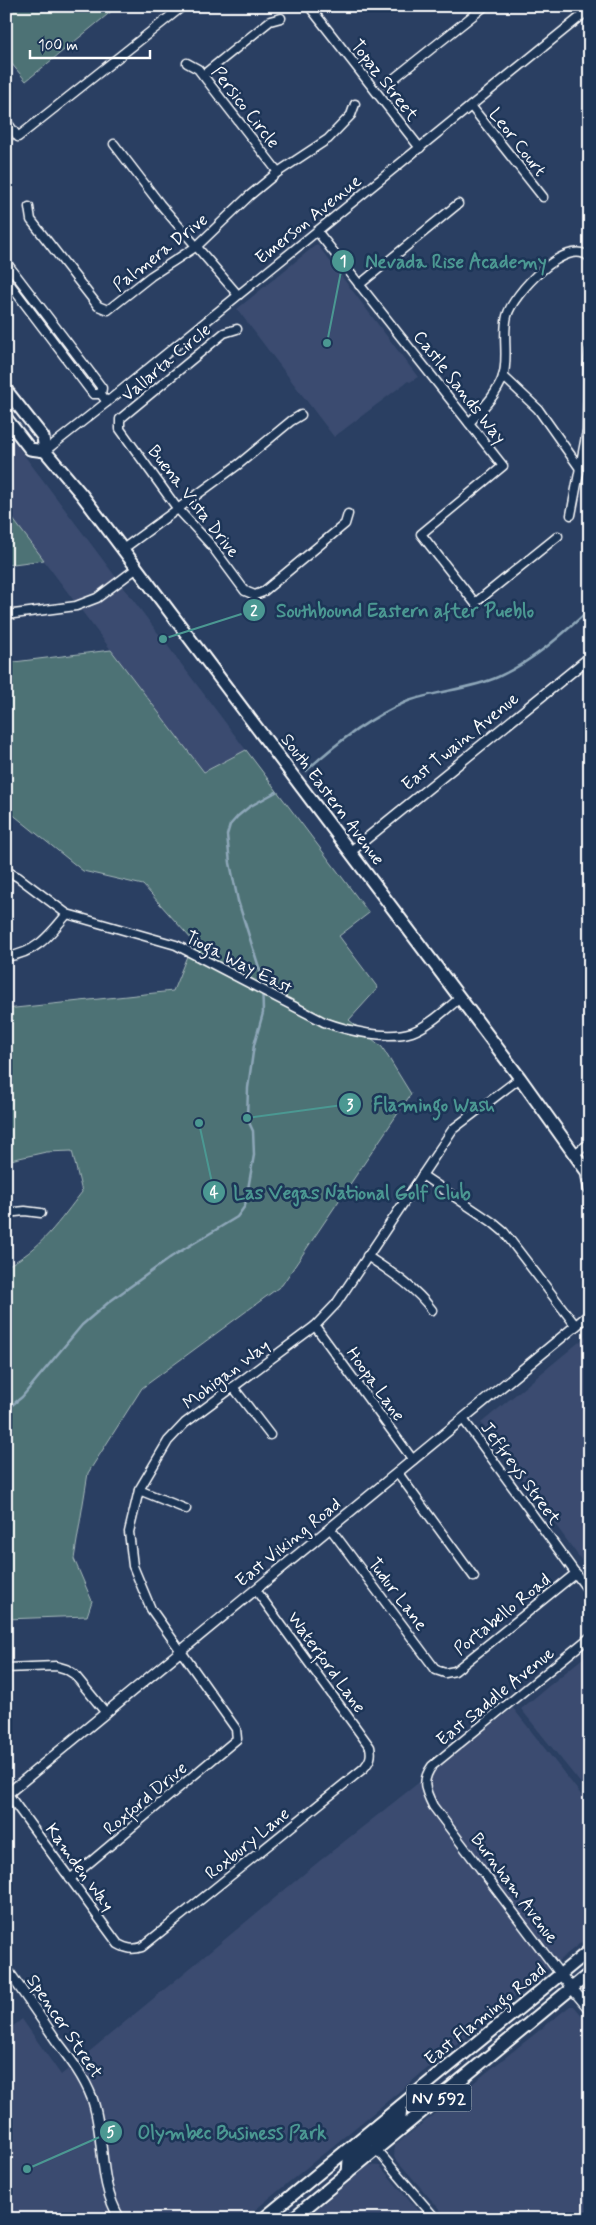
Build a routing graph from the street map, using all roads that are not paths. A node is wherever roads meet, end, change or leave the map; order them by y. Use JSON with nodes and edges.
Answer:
{"nodes":[{"id":1,"x":183,"y":6,"type":"edge"},
{"id":2,"x":308,"y":6,"type":"edge"},
{"id":3,"x":485,"y":6,"type":"edge"},
{"id":4,"x":590,"y":9,"type":"edge"},
{"id":5,"x":281,"y":18,"type":"dead end"},
{"id":6,"x":187,"y":63,"type":"dead end"},
{"id":7,"x":203,"y":75,"type":"junction"},
{"id":8,"x":387,"y":84,"type":"dead end"},
{"id":9,"x":355,"y":104,"type":"dead end"},
{"id":10,"x":471,"y":106,"type":"junction"},
{"id":11,"x":6,"y":121,"type":"edge"},
{"id":12,"x":114,"y":144,"type":"dead end"},
{"id":13,"x":420,"y":148,"type":"junction"},
{"id":14,"x":278,"y":172,"type":"junction"},
{"id":15,"x":543,"y":197,"type":"dead end"},
{"id":16,"x":458,"y":204,"type":"dead end"},
{"id":17,"x":28,"y":207,"type":"dead end"},
{"id":18,"x":317,"y":231,"type":"junction"},
{"id":19,"x":197,"y":246,"type":"junction"},
{"id":20,"x":590,"y":258,"type":"edge"},
{"id":21,"x":6,"y":262,"type":"edge"},
{"id":22,"x":6,"y":279,"type":"edge"},
{"id":23,"x":360,"y":284,"type":"junction"},
{"id":24,"x":238,"y":296,"type":"junction"},
{"id":25,"x":237,"y":329,"type":"dead end"},
{"id":26,"x":590,"y":350,"type":"edge"},
{"id":27,"x":503,"y":376,"type":"junction"},
{"id":28,"x":6,"y":390,"type":"edge"},
{"id":29,"x":101,"y":394,"type":"junction"},
{"id":30,"x":107,"y":402,"type":"junction"},
{"id":31,"x":301,"y":416,"type":"dead end"},
{"id":32,"x":6,"y":418,"type":"edge"},
{"id":33,"x":469,"y":423,"type":"junction"},
{"id":34,"x":119,"y":424,"type":"joint"},
{"id":35,"x":45,"y":451,"type":"junction"},
{"id":36,"x":579,"y":467,"type":"junction"},
{"id":37,"x":177,"y":508,"type":"junction"},
{"id":38,"x":348,"y":514,"type":"dead end"},
{"id":39,"x":571,"y":514,"type":"dead end"},
{"id":40,"x":558,"y":536,"type":"dead end"},
{"id":41,"x":123,"y":549,"type":"junction"},
{"id":42,"x":137,"y":568,"type":"junction"},
{"id":43,"x":6,"y":615,"type":"edge"},
{"id":44,"x":590,"y":657,"type":"edge"},
{"id":45,"x":350,"y":852,"type":"junction"},
{"id":46,"x":6,"y":871,"type":"edge"},
{"id":47,"x":67,"y":914,"type":"junction"},
{"id":48,"x":6,"y":957,"type":"edge"},
{"id":49,"x":460,"y":998,"type":"junction"},
{"id":50,"x":520,"y":1078,"type":"junction"},
{"id":51,"x":590,"y":1143,"type":"edge"},
{"id":52,"x":574,"y":1154,"type":"junction"},
{"id":53,"x":588,"y":1173,"type":"edge"},
{"id":54,"x":422,"y":1175,"type":"junction"},
{"id":55,"x":590,"y":1190,"type":"edge"},
{"id":56,"x":6,"y":1213,"type":"edge"},
{"id":57,"x":41,"y":1214,"type":"dead end"},
{"id":58,"x":367,"y":1256,"type":"junction"},
{"id":59,"x":432,"y":1310,"type":"dead end"},
{"id":60,"x":590,"y":1314,"type":"edge"},
{"id":61,"x":315,"y":1326,"type":"junction"},
{"id":62,"x":576,"y":1326,"type":"junction"},
{"id":63,"x":233,"y":1387,"type":"junction"},
{"id":64,"x":463,"y":1419,"type":"junction"},
{"id":65,"x":270,"y":1435,"type":"dead end"},
{"id":66,"x":413,"y":1460,"type":"junction"},
{"id":67,"x":398,"y":1473,"type":"junction"},
{"id":68,"x":140,"y":1490,"type":"junction"},
{"id":69,"x":186,"y":1509,"type":"dead end"},
{"id":70,"x":330,"y":1528,"type":"junction"},
{"id":71,"x":576,"y":1573,"type":"junction"},
{"id":72,"x":474,"y":1577,"type":"dead end"},
{"id":73,"x":256,"y":1590,"type":"junction"},
{"id":74,"x":590,"y":1593,"type":"edge"},
{"id":75,"x":590,"y":1638,"type":"edge"},
{"id":76,"x":182,"y":1651,"type":"junction"},
{"id":77,"x":6,"y":1668,"type":"edge"},
{"id":78,"x":445,"y":1674,"type":"joint"},
{"id":79,"x":106,"y":1713,"type":"junction"},
{"id":80,"x":237,"y":1739,"type":"joint"},
{"id":81,"x":372,"y":1753,"type":"joint"},
{"id":82,"x":424,"y":1781,"type":"joint"},
{"id":83,"x":7,"y":1794,"type":"edge"},
{"id":84,"x":70,"y":1878,"type":"junction"},
{"id":85,"x":134,"y":1950,"type":"joint"},
{"id":86,"x":590,"y":1950,"type":"edge"},
{"id":87,"x":6,"y":1968,"type":"edge"},
{"id":88,"x":590,"y":1973,"type":"edge"},
{"id":89,"x":560,"y":1974,"type":"junction"},
{"id":90,"x":571,"y":1988,"type":"junction"},
{"id":91,"x":590,"y":2010,"type":"edge"},
{"id":92,"x":401,"y":2106,"type":"junction"},
{"id":93,"x":376,"y":2126,"type":"junction"},
{"id":94,"x":376,"y":2149,"type":"junction"},
{"id":95,"x":348,"y":2173,"type":"junction"},
{"id":96,"x":120,"y":2219,"type":"edge"},
{"id":97,"x":263,"y":2219,"type":"edge"},
{"id":98,"x":292,"y":2219,"type":"edge"},
{"id":99,"x":436,"y":2219,"type":"edge"}],
"edges":[{"from":1,"to":11,"type":"street"},
{"from":2,"to":13,"type":"street","name":"Topaz Street"},
{"from":3,"to":8,"type":"street"},
{"from":4,"to":10,"type":"street","name":"Emerson Avenue"},
{"from":5,"to":7,"type":"street"},
{"from":6,"to":7,"type":"street","name":"Persico Circle"},
{"from":7,"to":14,"type":"street","name":"Persico Circle"},
{"from":9,"to":14,"type":"street","name":"Palmera Drive"},
{"from":10,"to":13,"type":"street","name":"Emerson Avenue"},
{"from":10,"to":15,"type":"street","name":"Leor Court"},
{"from":12,"to":19,"type":"street"},
{"from":13,"to":18,"type":"street","name":"Emerson Avenue"},
{"from":14,"to":19,"type":"street","name":"Palmera Drive"},
{"from":16,"to":23,"type":"street"},
{"from":17,"to":19,"type":"street","name":"Palmera Drive"},
{"from":18,"to":23,"type":"street","name":"Castle Sands Way"},
{"from":18,"to":24,"type":"street","name":"Emerson Avenue"},
{"from":19,"to":24,"type":"street"},
{"from":20,"to":27,"type":"street"},
{"from":21,"to":29,"type":"street"},
{"from":22,"to":29,"type":"street"},
{"from":23,"to":33,"type":"street","name":"Castle Sands Way"},
{"from":24,"to":30,"type":"street","name":"Emerson Avenue"},
{"from":25,"to":34,"type":"street","name":"Vallarta Circle"},
{"from":26,"to":36,"type":"street"},
{"from":27,"to":33,"type":"street"},
{"from":27,"to":36,"type":"street"},
{"from":28,"to":35,"type":"main road","name":"South Eastern Avenue"},
{"from":29,"to":30,"type":"street"},
{"from":30,"to":35,"type":"street","name":"Emerson Avenue"},
{"from":31,"to":37,"type":"street"},
{"from":32,"to":35,"type":"main road","name":"South Eastern Avenue"},
{"from":33,"to":40,"type":"street","name":"Castle Sands Way"},
{"from":34,"to":37,"type":"street","name":"Buena Vista Drive"},
{"from":35,"to":41,"type":"main road","name":"South Eastern Avenue"},
{"from":36,"to":39,"type":"street"},
{"from":37,"to":38,"type":"street","name":"Buena Vista Drive"},
{"from":37,"to":41,"type":"street"},
{"from":41,"to":42,"type":"main road","name":"South Eastern Avenue"},
{"from":42,"to":43,"type":"street"},
{"from":42,"to":45,"type":"main road","name":"South Eastern Avenue"},
{"from":44,"to":45,"type":"street","name":"East Twain Avenue"},
{"from":45,"to":49,"type":"main road","name":"South Eastern Avenue"},
{"from":46,"to":47,"type":"street","name":"Tioga Way East"},
{"from":47,"to":48,"type":"street"},
{"from":47,"to":49,"type":"street","name":"Tioga Way East"},
{"from":49,"to":50,"type":"main road","name":"South Eastern Avenue"},
{"from":50,"to":52,"type":"main road","name":"South Eastern Avenue"},
{"from":50,"to":54,"type":"street","name":"Mohigan Way"},
{"from":51,"to":52,"type":"street"},
{"from":52,"to":53,"type":"main road","name":"South Eastern Avenue"},
{"from":53,"to":55,"type":"main road","name":"South Eastern Avenue"},
{"from":54,"to":58,"type":"street","name":"Mohigan Way"},
{"from":54,"to":62,"type":"street"},
{"from":56,"to":57,"type":"street"},
{"from":58,"to":59,"type":"street"},
{"from":58,"to":61,"type":"street","name":"Mohigan Way"},
{"from":60,"to":62,"type":"street","name":"East Viking Road"},
{"from":61,"to":63,"type":"street","name":"Mohigan Way"},
{"from":61,"to":66,"type":"street","name":"Hoopa Lane"},
{"from":62,"to":64,"type":"street","name":"East Viking Road"},
{"from":63,"to":65,"type":"street"},
{"from":63,"to":68,"type":"street","name":"Mohigan Way"},
{"from":64,"to":66,"type":"street","name":"East Viking Road"},
{"from":64,"to":71,"type":"street","name":"Jeffreys Street"},
{"from":66,"to":67,"type":"street","name":"East Viking Road"},
{"from":67,"to":70,"type":"street","name":"East Viking Road"},
{"from":67,"to":72,"type":"street"},
{"from":68,"to":69,"type":"street"},
{"from":68,"to":76,"type":"street","name":"Mohigan Way"},
{"from":70,"to":73,"type":"street","name":"East Viking Road"},
{"from":70,"to":78,"type":"street","name":"Tudur Lane"},
{"from":71,"to":74,"type":"street","name":"Jeffreys Street"},
{"from":71,"to":78,"type":"street","name":"Portabello Road"},
{"from":73,"to":76,"type":"street","name":"East Viking Road"},
{"from":73,"to":81,"type":"street","name":"Waterford Lane"},
{"from":75,"to":82,"type":"street","name":"East Saddle Avenue"},
{"from":76,"to":79,"type":"street","name":"East Viking Road"},
{"from":76,"to":80,"type":"street","name":"Mohigan Way"},
{"from":77,"to":79,"type":"street"},
{"from":79,"to":83,"type":"street","name":"East Viking Road"},
{"from":80,"to":84,"type":"street","name":"Roxford Drive"},
{"from":81,"to":85,"type":"street","name":"Roxbury Lane"},
{"from":82,"to":89,"type":"street","name":"Burnham Avenue"},
{"from":83,"to":84,"type":"street","name":"Kamden Way"},
{"from":84,"to":85,"type":"street","name":"Kamden Way"},
{"from":86,"to":89,"type":"main road","name":"East Flamingo Road","number":"NV 592"},
{"from":87,"to":96,"type":"street","name":"Spencer Street"},
{"from":88,"to":90,"type":"main road","name":"East Flamingo Road","number":"NV 592"},
{"from":89,"to":90,"type":"street","name":"Burnham Avenue"},
{"from":89,"to":92,"type":"main road","name":"East Flamingo Road","number":"NV 592"},
{"from":90,"to":91,"type":"street","name":"Burnham Avenue"},
{"from":90,"to":94,"type":"main road","name":"East Flamingo Road","number":"NV 592"},
{"from":92,"to":93,"type":"main road","name":"East Flamingo Road","number":"NV 592"},
{"from":92,"to":94,"type":"main road"},
{"from":93,"to":95,"type":"main road"},
{"from":93,"to":97,"type":"main road","name":"East Flamingo Road","number":"NV 592"},
{"from":94,"to":95,"type":"main road","name":"East Flamingo Road","number":"NV 592"},
{"from":94,"to":99,"type":"street"},
{"from":95,"to":98,"type":"main road","name":"East Flamingo Road","number":"NV 592"}]}
